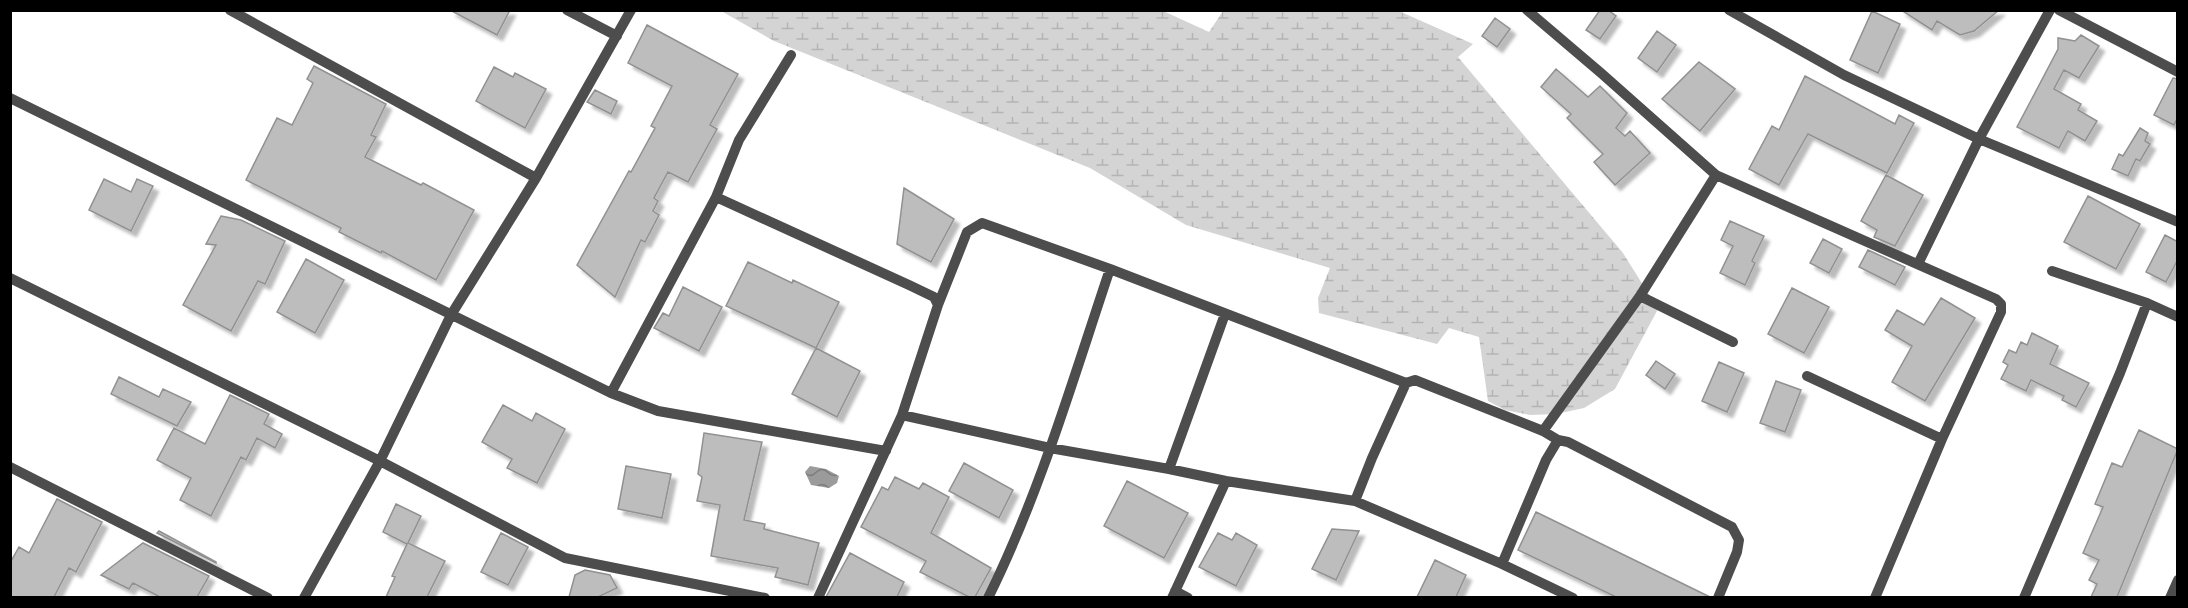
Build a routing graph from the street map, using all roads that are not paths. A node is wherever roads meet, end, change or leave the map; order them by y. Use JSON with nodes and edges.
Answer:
{"nodes":[{"id":1,"x":230,"y":10,"type":"edge"},
{"id":2,"x":567,"y":10,"type":"edge"},
{"id":3,"x":630,"y":10,"type":"edge"},
{"id":4,"x":1527,"y":10,"type":"edge"},
{"id":5,"x":1729,"y":10,"type":"edge"},
{"id":6,"x":2050,"y":10,"type":"edge"},
{"id":7,"x":2059,"y":10,"type":"edge"},
{"id":8,"x":617,"y":36,"type":"junction"},
{"id":9,"x":791,"y":55,"type":"dead end"},
{"id":10,"x":2178,"y":72,"type":"edge"},
{"id":11,"x":10,"y":98,"type":"edge"},
{"id":12,"x":1980,"y":139,"type":"junction"},
{"id":13,"x":1716,"y":175,"type":"junction"},
{"id":14,"x":536,"y":178,"type":"junction"},
{"id":15,"x":716,"y":197,"type":"junction"},
{"id":16,"x":2178,"y":222,"type":"edge"},
{"id":17,"x":1918,"y":264,"type":"junction"},
{"id":18,"x":1110,"y":269,"type":"junction"},
{"id":19,"x":2052,"y":271,"type":"dead end"},
{"id":20,"x":10,"y":278,"type":"edge"},
{"id":21,"x":1640,"y":296,"type":"junction"},
{"id":22,"x":2147,"y":303,"type":"junction"},
{"id":23,"x":938,"y":305,"type":"junction"},
{"id":24,"x":1225,"y":314,"type":"junction"},
{"id":25,"x":451,"y":315,"type":"junction"},
{"id":26,"x":2178,"y":317,"type":"edge"},
{"id":27,"x":1733,"y":342,"type":"dead end"},
{"id":28,"x":1807,"y":376,"type":"dead end"},
{"id":29,"x":1406,"y":383,"type":"junction"},
{"id":30,"x":611,"y":393,"type":"junction"},
{"id":31,"x":902,"y":415,"type":"junction"},
{"id":32,"x":1543,"y":431,"type":"junction"},
{"id":33,"x":1942,"y":439,"type":"junction"},
{"id":34,"x":1558,"y":440,"type":"junction"},
{"id":35,"x":1050,"y":448,"type":"junction"},
{"id":36,"x":885,"y":451,"type":"junction"},
{"id":37,"x":380,"y":461,"type":"junction"},
{"id":38,"x":10,"y":467,"type":"edge"},
{"id":39,"x":1169,"y":469,"type":"junction"},
{"id":40,"x":1226,"y":481,"type":"junction"},
{"id":41,"x":1355,"y":501,"type":"junction"},
{"id":42,"x":1502,"y":564,"type":"junction"},
{"id":43,"x":2178,"y":580,"type":"edge"},
{"id":44,"x":1173,"y":594,"type":"edge"},
{"id":45,"x":268,"y":597,"type":"edge"},
{"id":46,"x":304,"y":597,"type":"edge"},
{"id":47,"x":765,"y":597,"type":"edge"},
{"id":48,"x":818,"y":597,"type":"edge"},
{"id":49,"x":988,"y":597,"type":"edge"},
{"id":50,"x":1188,"y":597,"type":"edge"},
{"id":51,"x":1573,"y":597,"type":"edge"},
{"id":52,"x":1718,"y":597,"type":"edge"},
{"id":53,"x":1875,"y":597,"type":"edge"},
{"id":54,"x":2024,"y":597,"type":"edge"},
{"id":55,"x":2170,"y":597,"type":"edge"}],
"edges":[{"from":1,"to":14,"type":"street"},
{"from":2,"to":8,"type":"street"},
{"from":3,"to":8,"type":"street"},
{"from":4,"to":13,"type":"street"},
{"from":5,"to":12,"type":"street"},
{"from":6,"to":12,"type":"street"},
{"from":7,"to":10,"type":"street"},
{"from":8,"to":14,"type":"street"},
{"from":9,"to":15,"type":"street"},
{"from":11,"to":25,"type":"street"},
{"from":12,"to":16,"type":"street"},
{"from":12,"to":17,"type":"street"},
{"from":13,"to":17,"type":"street"},
{"from":13,"to":21,"type":"street"},
{"from":14,"to":25,"type":"street"},
{"from":15,"to":23,"type":"street"},
{"from":15,"to":30,"type":"street"},
{"from":17,"to":33,"type":"street"},
{"from":18,"to":23,"type":"street"},
{"from":18,"to":24,"type":"street"},
{"from":18,"to":35,"type":"street"},
{"from":19,"to":22,"type":"street"},
{"from":20,"to":37,"type":"street"},
{"from":21,"to":27,"type":"street"},
{"from":21,"to":32,"type":"street"},
{"from":22,"to":26,"type":"street"},
{"from":22,"to":54,"type":"street"},
{"from":23,"to":31,"type":"street"},
{"from":24,"to":29,"type":"street"},
{"from":24,"to":39,"type":"street"},
{"from":25,"to":30,"type":"street"},
{"from":25,"to":37,"type":"street"},
{"from":28,"to":33,"type":"street"},
{"from":29,"to":32,"type":"street"},
{"from":29,"to":41,"type":"street"},
{"from":30,"to":36,"type":"street"},
{"from":31,"to":35,"type":"street"},
{"from":31,"to":36,"type":"street"},
{"from":32,"to":34,"type":"street"},
{"from":33,"to":53,"type":"street"},
{"from":34,"to":42,"type":"street"},
{"from":34,"to":52,"type":"street"},
{"from":35,"to":39,"type":"street"},
{"from":35,"to":49,"type":"street"},
{"from":36,"to":48,"type":"street"},
{"from":37,"to":46,"type":"street"},
{"from":37,"to":47,"type":"street"},
{"from":38,"to":45,"type":"street"},
{"from":39,"to":40,"type":"street"},
{"from":40,"to":41,"type":"street"},
{"from":40,"to":44,"type":"street"},
{"from":41,"to":42,"type":"street"},
{"from":42,"to":51,"type":"street"},
{"from":43,"to":55,"type":"street"},
{"from":44,"to":50,"type":"street"}]}
